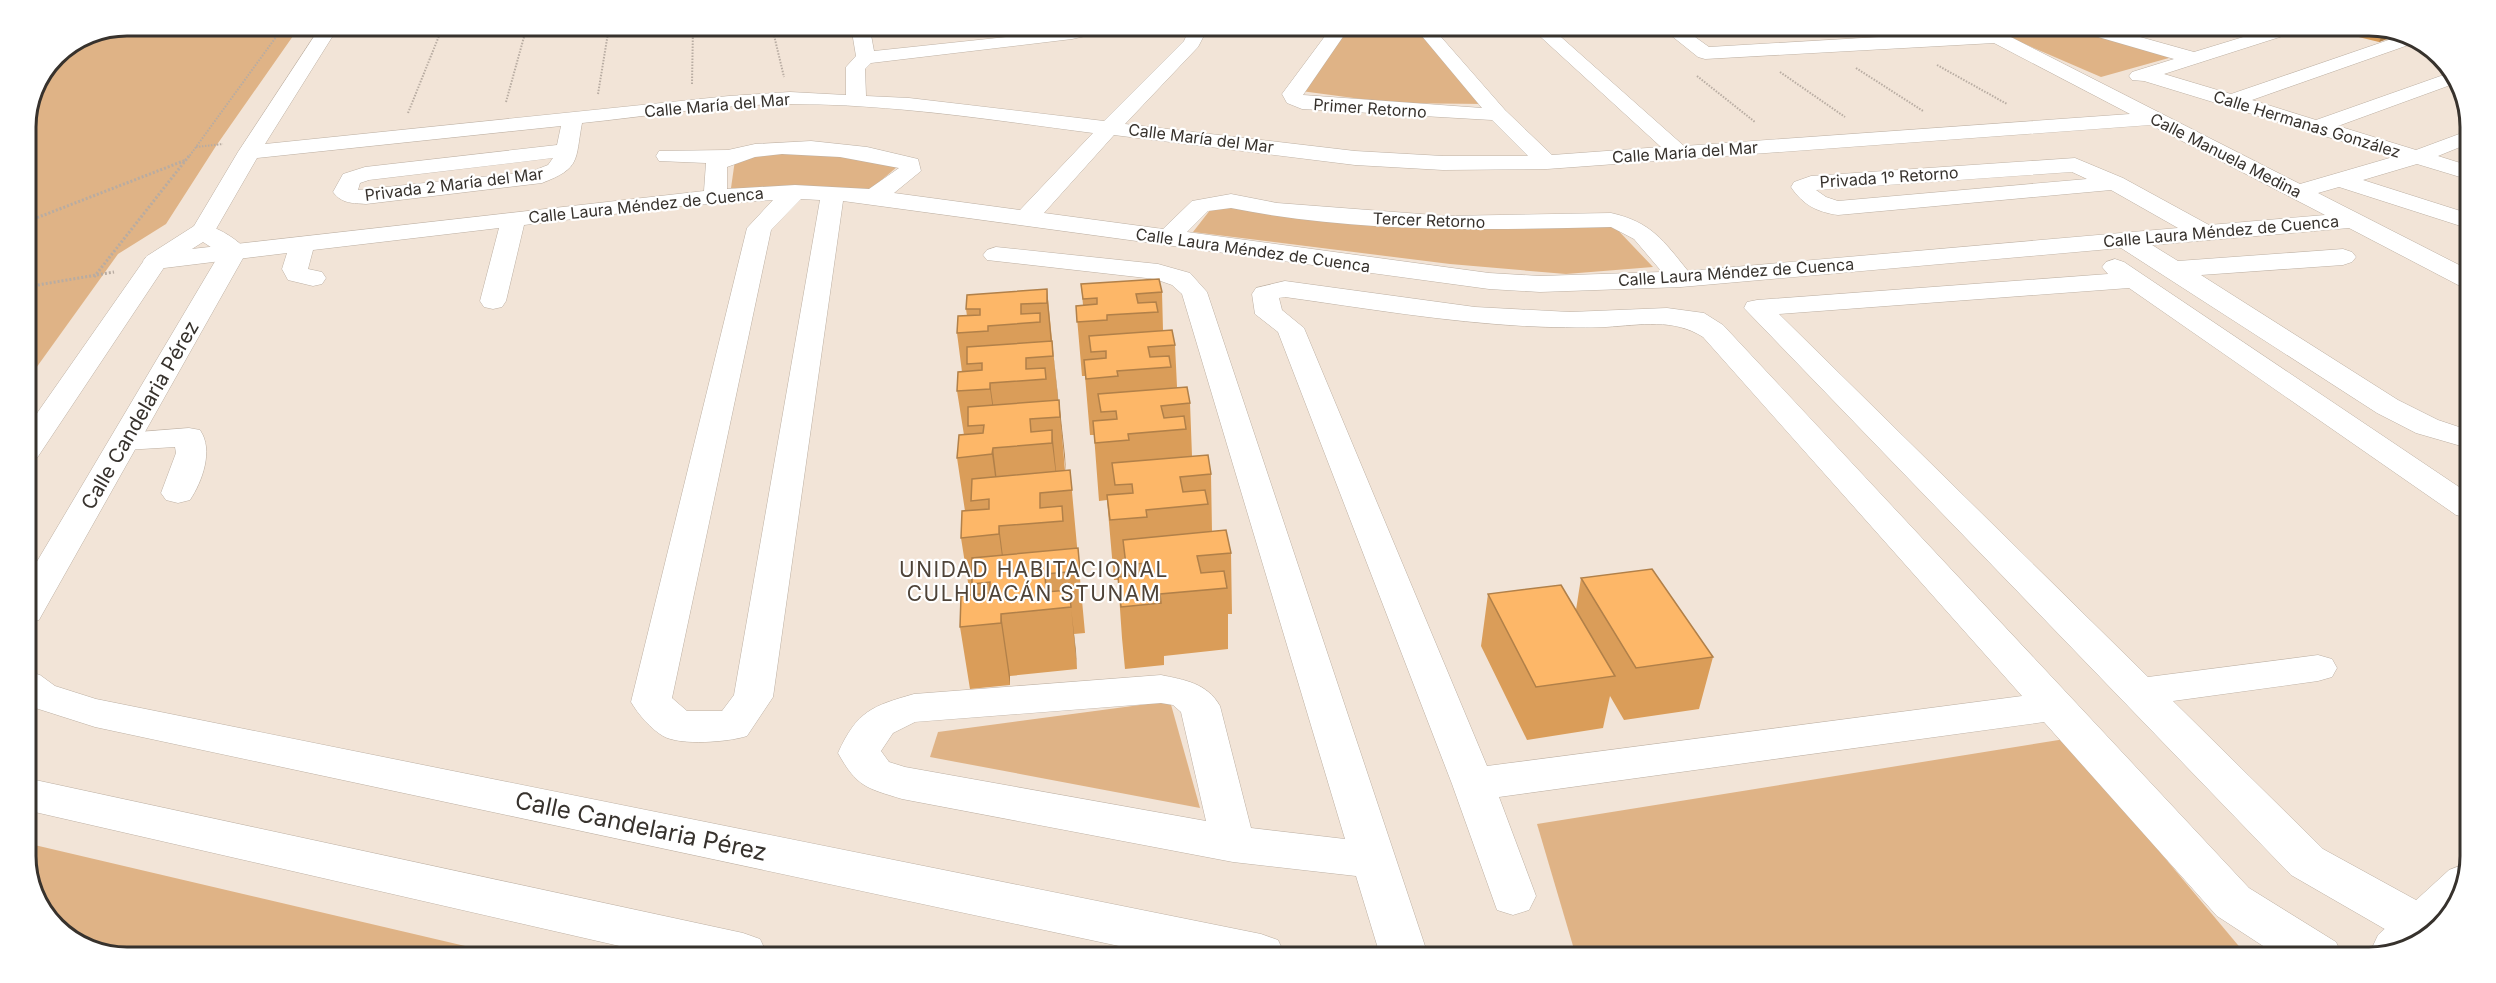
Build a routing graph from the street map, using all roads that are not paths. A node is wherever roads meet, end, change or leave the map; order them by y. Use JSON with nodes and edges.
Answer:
{"nodes":[{"id":1,"x":328,"y":36,"type":"edge"},
{"id":2,"x":862,"y":36,"type":"edge"},
{"id":3,"x":1055,"y":36,"type":"edge"},
{"id":4,"x":1195,"y":36,"type":"edge"},
{"id":5,"x":1334,"y":36,"type":"edge"},
{"id":6,"x":1431,"y":36,"type":"edge"},
{"id":7,"x":1549,"y":36,"type":"edge"},
{"id":8,"x":1681,"y":36,"type":"edge"},
{"id":9,"x":1930,"y":36,"type":"edge"},
{"id":10,"x":1995,"y":36,"type":"edge"},
{"id":11,"x":2115,"y":36,"type":"edge"},
{"id":12,"x":2229,"y":36,"type":"edge"},
{"id":13,"x":2264,"y":36,"type":"edge"},
{"id":14,"x":2247,"y":41,"type":"junction"},
{"id":15,"x":2401,"y":42,"type":"edge"},
{"id":16,"x":866,"y":58,"type":"junction"},
{"id":17,"x":2193,"y":58,"type":"junction"},
{"id":18,"x":2143,"y":74,"type":"junction"},
{"id":19,"x":2446,"y":79,"type":"edge"},
{"id":20,"x":2094,"y":87,"type":"junction"},
{"id":21,"x":856,"y":100,"type":"junction"},
{"id":22,"x":2231,"y":101,"type":"junction"},
{"id":23,"x":1498,"y":114,"type":"junction"},
{"id":24,"x":573,"y":118,"type":"junction"},
{"id":25,"x":2155,"y":118,"type":"junction"},
{"id":26,"x":1110,"y":127,"type":"junction"},
{"id":27,"x":2316,"y":127,"type":"junction"},
{"id":28,"x":2460,"y":140,"type":"edge"},
{"id":29,"x":566,"y":150,"type":"junction"},
{"id":30,"x":249,"y":152,"type":"junction"},
{"id":31,"x":1680,"y":153,"type":"junction"},
{"id":32,"x":667,"y":156,"type":"dead end"},
{"id":33,"x":726,"y":156,"type":"junction"},
{"id":34,"x":2416,"y":158,"type":"junction"},
{"id":35,"x":1547,"y":162,"type":"junction"},
{"id":36,"x":2460,"y":170,"type":"edge"},
{"id":37,"x":2341,"y":180,"type":"junction"},
{"id":38,"x":2115,"y":183,"type":"junction"},
{"id":39,"x":795,"y":192,"type":"junction"},
{"id":40,"x":2298,"y":192,"type":"junction"},
{"id":41,"x":833,"y":193,"type":"junction"},
{"id":42,"x":715,"y":195,"type":"junction"},
{"id":43,"x":873,"y":197,"type":"junction"},
{"id":44,"x":513,"y":218,"type":"junction"},
{"id":45,"x":1026,"y":218,"type":"junction"},
{"id":46,"x":2460,"y":219,"type":"edge"},
{"id":47,"x":2353,"y":220,"type":"junction"},
{"id":48,"x":203,"y":231,"type":"junction"},
{"id":49,"x":2205,"y":233,"type":"junction"},
{"id":50,"x":1167,"y":239,"type":"junction"},
{"id":51,"x":2124,"y":239,"type":"junction"},
{"id":52,"x":2083,"y":242,"type":"junction"},
{"id":53,"x":303,"y":243,"type":"junction"},
{"id":54,"x":234,"y":251,"type":"junction"},
{"id":55,"x":996,"y":255,"type":"dead end"},
{"id":56,"x":2343,"y":257,"type":"dead end"},
{"id":57,"x":156,"y":261,"type":"junction"},
{"id":58,"x":2175,"y":269,"type":"junction"},
{"id":59,"x":1724,"y":275,"type":"junction"},
{"id":60,"x":2460,"y":275,"type":"edge"},
{"id":61,"x":313,"y":278,"type":"dead end"},
{"id":62,"x":1681,"y":279,"type":"junction"},
{"id":63,"x":2133,"y":280,"type":"junction"},
{"id":64,"x":494,"y":302,"type":"dead end"},
{"id":65,"x":1757,"y":308,"type":"junction"},
{"id":66,"x":36,"y":436,"type":"edge"},
{"id":67,"x":2460,"y":438,"type":"edge"},
{"id":68,"x":124,"y":441,"type":"junction"},
{"id":69,"x":178,"y":493,"type":"dead end"},
{"id":70,"x":2460,"y":503,"type":"edge"},
{"id":71,"x":36,"y":594,"type":"edge"},
{"id":72,"x":2318,"y":668,"type":"dead end"},
{"id":73,"x":2139,"y":692,"type":"junction"},
{"id":74,"x":36,"y":693,"type":"edge"},
{"id":75,"x":2054,"y":706,"type":"junction"},
{"id":76,"x":1473,"y":784,"type":"junction"},
{"id":77,"x":36,"y":796,"type":"edge"},
{"id":78,"x":1233,"y":844,"type":"junction"},
{"id":79,"x":1375,"y":860,"type":"junction"},
{"id":80,"x":2450,"y":896,"type":"edge"},
{"id":81,"x":1513,"y":897,"type":"dead end"},
{"id":82,"x":2407,"y":937,"type":"edge"},
{"id":83,"x":712,"y":947,"type":"edge"},
{"id":84,"x":1222,"y":947,"type":"edge"},
{"id":85,"x":1402,"y":947,"type":"edge"},
{"id":86,"x":2304,"y":947,"type":"edge"}],
"edges":[{"from":1,"to":30,"type":"street"},
{"from":2,"to":16,"type":"street"},
{"from":3,"to":16,"type":"street"},
{"from":4,"to":26,"type":"street"},
{"from":5,"to":23,"type":"street","name":"Primer Retorno"},
{"from":6,"to":23,"type":"street"},
{"from":7,"to":31,"type":"street"},
{"from":8,"to":9,"type":"street"},
{"from":10,"to":20,"type":"street","name":"Calle Manuela Medina"},
{"from":11,"to":17,"type":"street"},
{"from":12,"to":14,"type":"street"},
{"from":13,"to":14,"type":"street"},
{"from":14,"to":17,"type":"street"},
{"from":15,"to":22,"type":"street"},
{"from":16,"to":21,"type":"street"},
{"from":17,"to":18,"type":"street"},
{"from":18,"to":20,"type":"street"},
{"from":18,"to":22,"type":"street","name":"Calle Hermanas González"},
{"from":19,"to":27,"type":"street"},
{"from":20,"to":25,"type":"street","name":"Calle Manuela Medina"},
{"from":21,"to":24,"type":"street","name":"Calle María del Mar"},
{"from":21,"to":26,"type":"street","name":"Calle María del Mar"},
{"from":22,"to":27,"type":"street","name":"Calle Hermanas González"},
{"from":23,"to":35,"type":"street"},
{"from":24,"to":29,"type":"street","name":"Privada 2 María del Mar"},
{"from":24,"to":30,"type":"street","name":"Calle María del Mar"},
{"from":25,"to":31,"type":"street","name":"Calle María del Mar"},
{"from":25,"to":40,"type":"street","name":"Calle Manuela Medina"},
{"from":26,"to":35,"type":"street","name":"Calle María del Mar"},
{"from":26,"to":45,"type":"street"},
{"from":27,"to":34,"type":"street","name":"Calle Hermanas González"},
{"from":28,"to":34,"type":"street"},
{"from":29,"to":29,"type":"street","name":"Privada 2 María del Mar"},
{"from":30,"to":48,"type":"street"},
{"from":31,"to":35,"type":"street","name":"Calle María del Mar"},
{"from":32,"to":33,"type":"street"},
{"from":33,"to":42,"type":"street"},
{"from":33,"to":43,"type":"street"},
{"from":34,"to":36,"type":"street","name":"Calle Hermanas González"},
{"from":34,"to":37,"type":"street"},
{"from":37,"to":40,"type":"street"},
{"from":37,"to":46,"type":"street"},
{"from":38,"to":38,"type":"street","name":"Privada 1º Retorno"},
{"from":38,"to":49,"type":"street","name":"Privada 1º Retorno"},
{"from":39,"to":41,"type":"street","name":"Calle Laura Méndez de Cuenca"},
{"from":39,"to":41,"type":"street"},
{"from":39,"to":42,"type":"street","name":"Calle Laura Méndez de Cuenca"},
{"from":40,"to":47,"type":"street","name":"Calle Manuela Medina"},
{"from":41,"to":43,"type":"street","name":"Calle Laura Méndez de Cuenca"},
{"from":42,"to":44,"type":"street","name":"Calle Laura Méndez de Cuenca"},
{"from":43,"to":45,"type":"street","name":"Calle Laura Méndez de Cuenca"},
{"from":44,"to":53,"type":"street","name":"Calle Laura Méndez de Cuenca"},
{"from":44,"to":64,"type":"street"},
{"from":45,"to":50,"type":"street","name":"Calle Laura Méndez de Cuenca"},
{"from":47,"to":49,"type":"street","name":"Calle Laura Méndez de Cuenca"},
{"from":47,"to":60,"type":"street","name":"Calle Manuela Medina"},
{"from":48,"to":54,"type":"street"},
{"from":48,"to":57,"type":"street"},
{"from":49,"to":51,"type":"street","name":"Calle Laura Méndez de Cuenca"},
{"from":50,"to":62,"type":"street","name":"Calle Laura Méndez de Cuenca"},
{"from":50,"to":62,"type":"street","name":"Tercer Retorno"},
{"from":51,"to":52,"type":"street","name":"Calle Laura Méndez de Cuenca"},
{"from":51,"to":58,"type":"street"},
{"from":52,"to":59,"type":"street","name":"Calle Laura Méndez de Cuenca"},
{"from":52,"to":63,"type":"street"},
{"from":53,"to":54,"type":"street","name":"Calle Laura Méndez de Cuenca"},
{"from":53,"to":61,"type":"street"},
{"from":54,"to":57,"type":"street","name":"Calle Laura Méndez de Cuenca"},
{"from":54,"to":68,"type":"street","name":"Calle Candelaria Pérez"},
{"from":55,"to":79,"type":"street"},
{"from":56,"to":58,"type":"street"},
{"from":57,"to":66,"type":"street"},
{"from":58,"to":67,"type":"street"},
{"from":59,"to":62,"type":"street","name":"Calle Laura Méndez de Cuenca"},
{"from":59,"to":65,"type":"street"},
{"from":63,"to":65,"type":"street"},
{"from":63,"to":70,"type":"street"},
{"from":65,"to":73,"type":"street"},
{"from":68,"to":69,"type":"street"},
{"from":68,"to":71,"type":"street","name":"Calle Candelaria Pérez"},
{"from":72,"to":73,"type":"street"},
{"from":73,"to":82,"type":"street"},
{"from":74,"to":84,"type":"street","name":"Calle Candelaria Pérez"},
{"from":75,"to":76,"type":"street"},
{"from":75,"to":76,"type":"street"},
{"from":75,"to":86,"type":"street"},
{"from":76,"to":81,"type":"street"},
{"from":77,"to":83,"type":"street"},
{"from":78,"to":78,"type":"street"},
{"from":78,"to":79,"type":"street"},
{"from":79,"to":85,"type":"street"},
{"from":80,"to":82,"type":"street"}]}
